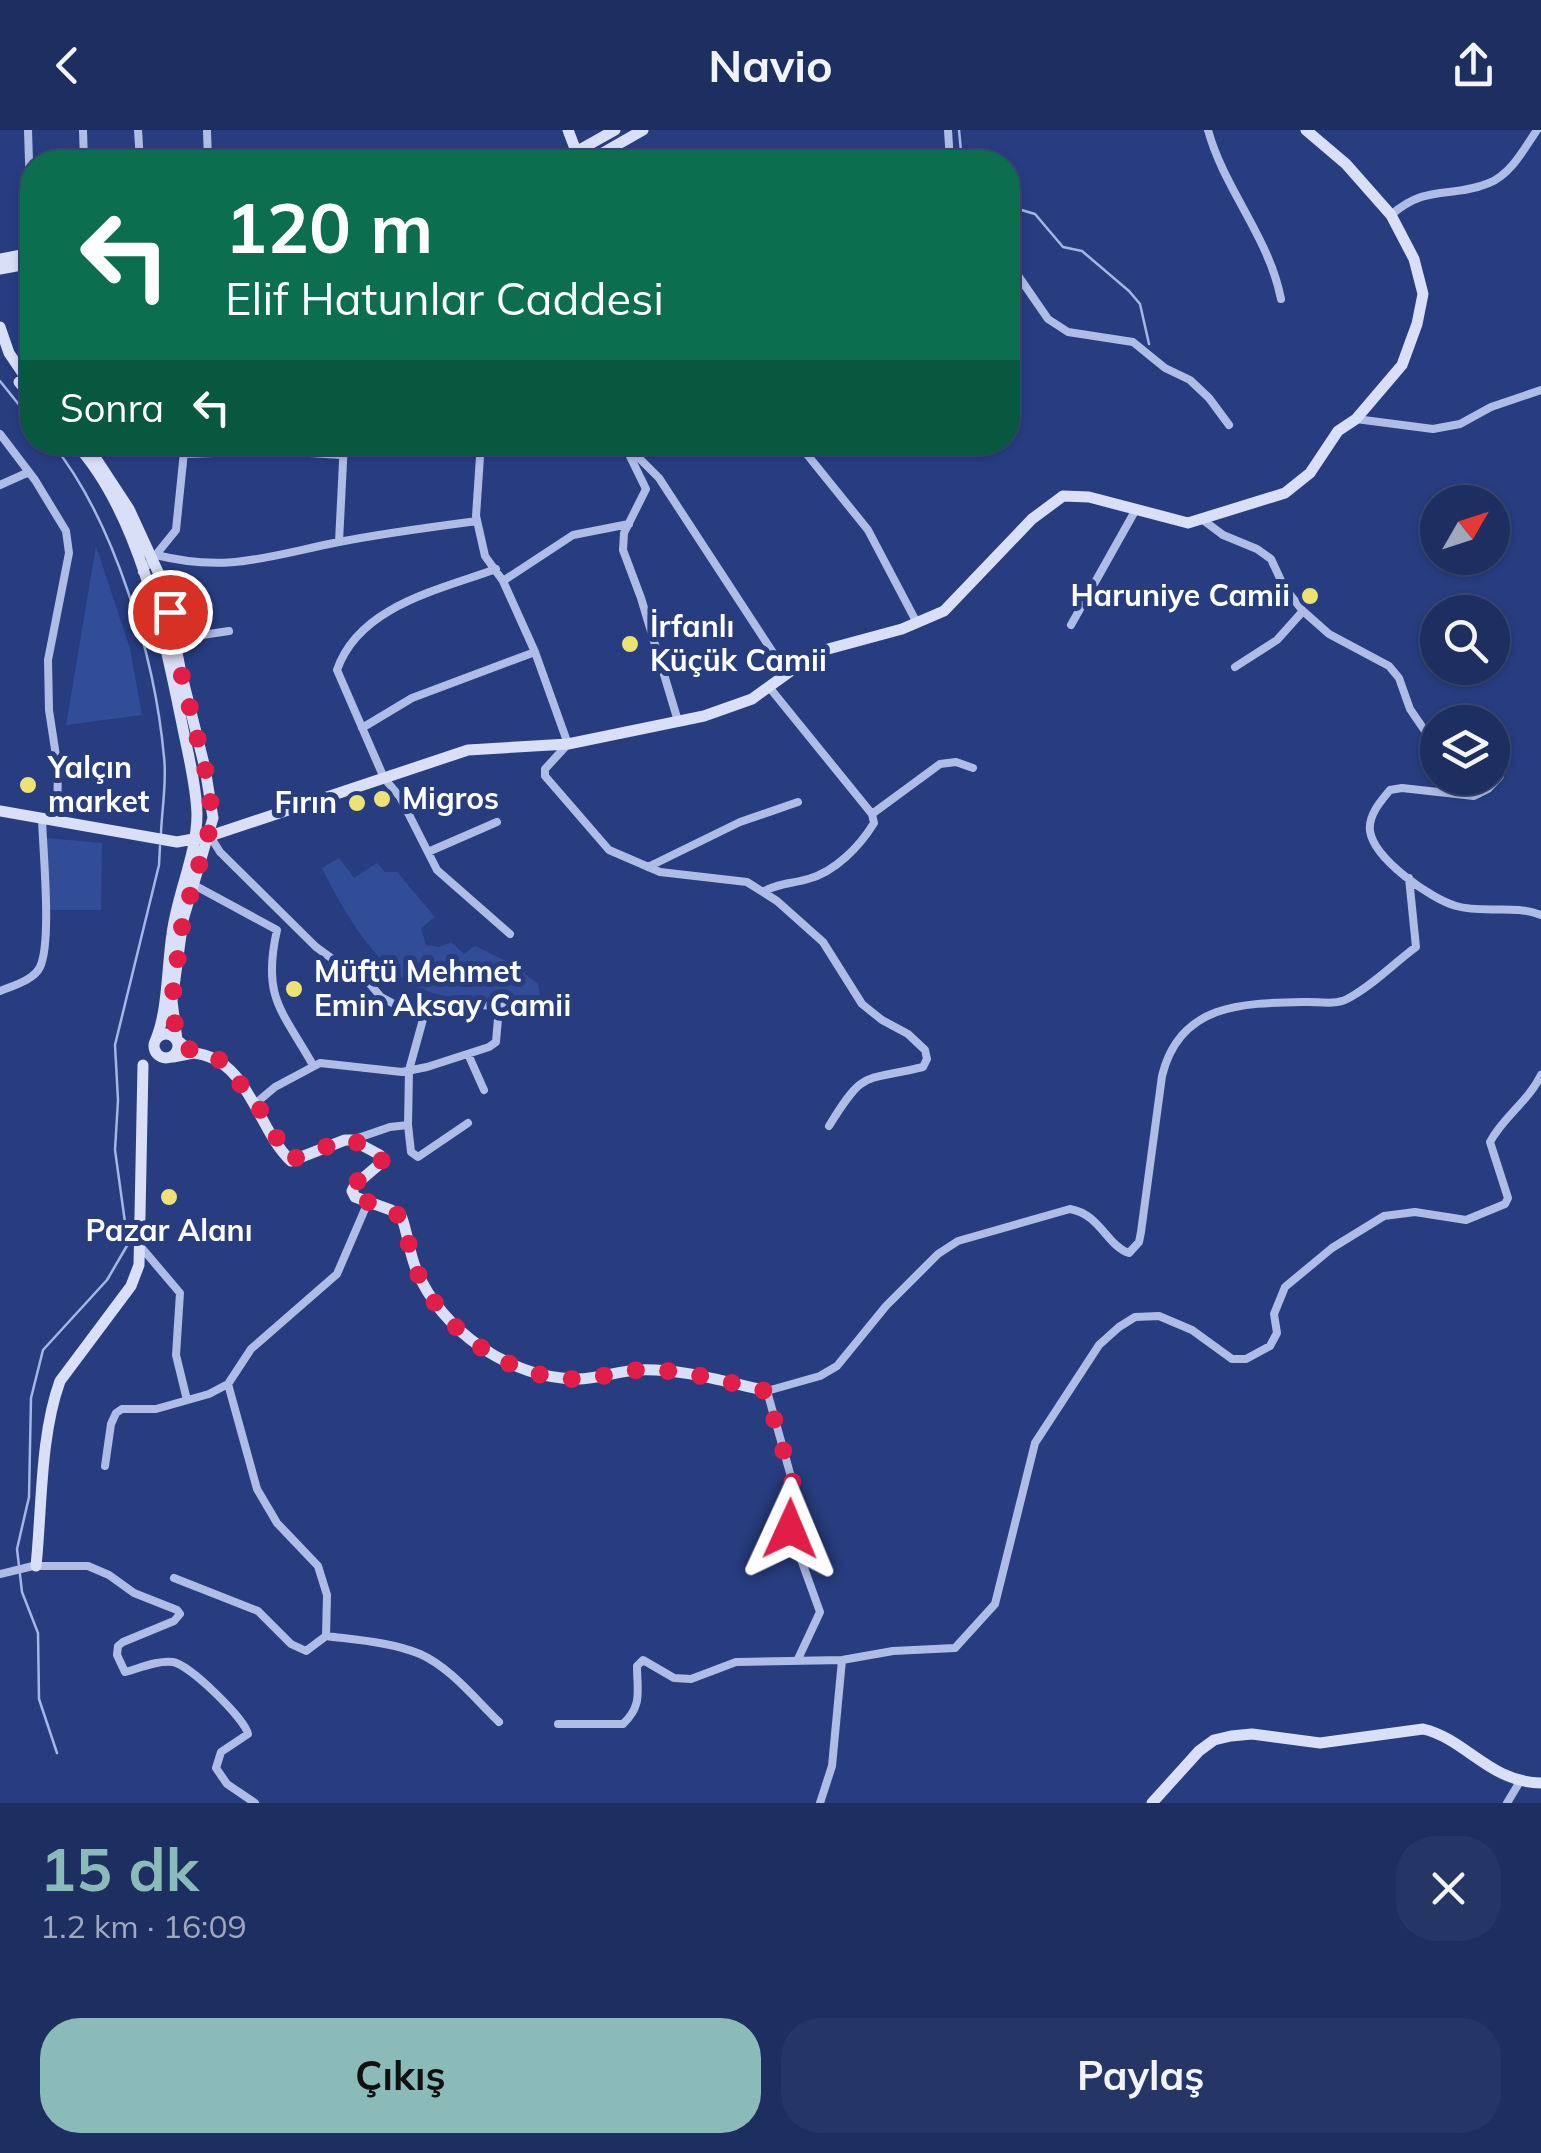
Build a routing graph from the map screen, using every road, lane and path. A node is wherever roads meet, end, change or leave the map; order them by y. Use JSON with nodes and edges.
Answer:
{"nodes":[{"id":1,"x":615,"y":130,"type":"edge"},
{"id":2,"x":643,"y":130,"type":"edge"},
{"id":3,"x":1208,"y":130,"type":"edge"},
{"id":4,"x":1306,"y":130,"type":"edge"},
{"id":5,"x":1538,"y":130,"type":"edge"},
{"id":6,"x":592,"y":150,"type":"edge"},
{"id":7,"x":600,"y":150,"type":"edge"},
{"id":8,"x":1390,"y":216,"type":"junction"},
{"id":9,"x":1020,"y":279,"type":"edge"},
{"id":10,"x":1281,"y":298,"type":"dead end"},
{"id":11,"x":0,"y":327,"type":"edge"},
{"id":12,"x":0,"y":348,"type":"edge"},
{"id":13,"x":20,"y":369,"type":"edge"},
{"id":14,"x":20,"y":383,"type":"edge"},
{"id":15,"x":1541,"y":390,"type":"edge"},
{"id":16,"x":1356,"y":419,"type":"junction"},
{"id":17,"x":1228,"y":425,"type":"dead end"},
{"id":18,"x":0,"y":434,"type":"edge"},
{"id":19,"x":85,"y":455,"type":"edge"},
{"id":20,"x":94,"y":455,"type":"edge"},
{"id":21,"x":183,"y":455,"type":"edge"},
{"id":22,"x":342,"y":455,"type":"edge"},
{"id":23,"x":480,"y":455,"type":"edge"},
{"id":24,"x":630,"y":455,"type":"edge"},
{"id":25,"x":636,"y":455,"type":"edge"},
{"id":26,"x":811,"y":455,"type":"edge"},
{"id":27,"x":29,"y":472,"type":"junction"},
{"id":28,"x":0,"y":486,"type":"edge"},
{"id":29,"x":1135,"y":511,"type":"junction"},
{"id":30,"x":1203,"y":520,"type":"junction"},
{"id":31,"x":476,"y":521,"type":"junction"},
{"id":32,"x":629,"y":524,"type":"junction"},
{"id":33,"x":339,"y":542,"type":"junction"},
{"id":34,"x":155,"y":556,"type":"junction"},
{"id":35,"x":496,"y":569,"type":"junction"},
{"id":36,"x":142,"y":572,"type":"junction"},
{"id":37,"x":503,"y":580,"type":"junction"},
{"id":38,"x":1303,"y":611,"type":"junction"},
{"id":39,"x":917,"y":622,"type":"junction"},
{"id":40,"x":1071,"y":625,"type":"dead end"},
{"id":41,"x":229,"y":630,"type":"dead end"},
{"id":42,"x":175,"y":640,"type":"junction"},
{"id":43,"x":535,"y":652,"type":"junction"},
{"id":44,"x":1235,"y":667,"type":"dead end"},
{"id":45,"x":787,"y":674,"type":"junction"},
{"id":46,"x":769,"y":687,"type":"junction"},
{"id":47,"x":678,"y":721,"type":"junction"},
{"id":48,"x":1420,"y":725,"type":"edge"},
{"id":49,"x":362,"y":728,"type":"junction"},
{"id":50,"x":568,"y":744,"type":"junction"},
{"id":51,"x":973,"y":768,"type":"dead end"},
{"id":52,"x":384,"y":778,"type":"junction"},
{"id":53,"x":1420,"y":790,"type":"edge"},
{"id":54,"x":798,"y":802,"type":"dead end"},
{"id":55,"x":0,"y":811,"type":"edge"},
{"id":56,"x":872,"y":814,"type":"junction"},
{"id":57,"x":42,"y":819,"type":"junction"},
{"id":58,"x":57,"y":821,"type":"junction"},
{"id":59,"x":497,"y":822,"type":"dead end"},
{"id":60,"x":210,"y":836,"type":"junction"},
{"id":61,"x":194,"y":838,"type":"junction"},
{"id":62,"x":428,"y":852,"type":"junction"},
{"id":63,"x":648,"y":866,"type":"junction"},
{"id":64,"x":1408,"y":878,"type":"junction"},
{"id":65,"x":194,"y":885,"type":"junction"},
{"id":66,"x":762,"y":892,"type":"junction"},
{"id":67,"x":1541,"y":915,"type":"edge"},
{"id":68,"x":510,"y":934,"type":"dead end"},
{"id":69,"x":0,"y":991,"type":"edge"},
{"id":70,"x":428,"y":1005,"type":"junction"},
{"id":71,"x":528,"y":1006,"type":"dead end"},
{"id":72,"x":500,"y":1007,"type":"junction"},
{"id":73,"x":177,"y":1040,"type":"junction"},
{"id":74,"x":155,"y":1041,"type":"junction"},
{"id":75,"x":193,"y":1052,"type":"junction"},
{"id":76,"x":468,"y":1054,"type":"junction"},
{"id":77,"x":167,"y":1057,"type":"junction"},
{"id":78,"x":143,"y":1065,"type":"junction"},
{"id":79,"x":313,"y":1065,"type":"junction"},
{"id":80,"x":409,"y":1070,"type":"junction"},
{"id":81,"x":1541,"y":1075,"type":"edge"},
{"id":82,"x":484,"y":1090,"type":"dead end"},
{"id":83,"x":256,"y":1103,"type":"junction"},
{"id":84,"x":468,"y":1123,"type":"dead end"},
{"id":85,"x":408,"y":1126,"type":"junction"},
{"id":86,"x":829,"y":1126,"type":"dead end"},
{"id":87,"x":352,"y":1140,"type":"junction"},
{"id":88,"x":368,"y":1202,"type":"junction"},
{"id":89,"x":141,"y":1247,"type":"junction"},
{"id":90,"x":228,"y":1384,"type":"junction"},
{"id":91,"x":766,"y":1391,"type":"junction"},
{"id":92,"x":187,"y":1400,"type":"junction"},
{"id":93,"x":106,"y":1466,"type":"dead end"},
{"id":94,"x":32,"y":1567,"type":"junction"},
{"id":95,"x":3,"y":1574,"type":"edge"},
{"id":96,"x":174,"y":1578,"type":"dead end"},
{"id":97,"x":326,"y":1636,"type":"junction"},
{"id":98,"x":798,"y":1659,"type":"junction"},
{"id":99,"x":842,"y":1660,"type":"junction"},
{"id":100,"x":499,"y":1722,"type":"dead end"},
{"id":101,"x":558,"y":1724,"type":"dead end"},
{"id":102,"x":1519,"y":1783,"type":"junction"},
{"id":103,"x":1541,"y":1784,"type":"edge"},
{"id":104,"x":255,"y":1803,"type":"edge"},
{"id":105,"x":820,"y":1803,"type":"edge"},
{"id":106,"x":1152,"y":1803,"type":"edge"},
{"id":107,"x":1507,"y":1803,"type":"edge"}],
"edges":[{"from":1,"to":6,"type":"street"},
{"from":2,"to":7,"type":"street"},
{"from":3,"to":10,"type":"street"},
{"from":4,"to":8,"type":"street"},
{"from":5,"to":8,"type":"street"},
{"from":8,"to":16,"type":"street"},
{"from":9,"to":17,"type":"street"},
{"from":11,"to":13,"type":"street"},
{"from":12,"to":14,"type":"street"},
{"from":15,"to":16,"type":"street"},
{"from":16,"to":30,"type":"street"},
{"from":18,"to":27,"type":"street"},
{"from":19,"to":36,"type":"street"},
{"from":20,"to":34,"type":"street"},
{"from":21,"to":34,"type":"street"},
{"from":22,"to":33,"type":"street"},
{"from":23,"to":31,"type":"street"},
{"from":24,"to":32,"type":"street"},
{"from":25,"to":45,"type":"street"},
{"from":26,"to":39,"type":"street"},
{"from":27,"to":28,"type":"street"},
{"from":27,"to":58,"type":"street"},
{"from":29,"to":30,"type":"street"},
{"from":29,"to":39,"type":"street"},
{"from":29,"to":40,"type":"street"},
{"from":30,"to":38,"type":"street"},
{"from":31,"to":33,"type":"street"},
{"from":31,"to":35,"type":"street"},
{"from":32,"to":37,"type":"street"},
{"from":32,"to":47,"type":"street"},
{"from":33,"to":34,"type":"street"},
{"from":34,"to":36,"type":"street"},
{"from":34,"to":42,"type":"street"},
{"from":35,"to":37,"type":"street"},
{"from":35,"to":49,"type":"street"},
{"from":36,"to":61,"type":"street"},
{"from":37,"to":43,"type":"street"},
{"from":38,"to":44,"type":"street"},
{"from":38,"to":48,"type":"street"},
{"from":39,"to":45,"type":"street"},
{"from":41,"to":42,"type":"street"},
{"from":42,"to":60,"type":"street"},
{"from":43,"to":49,"type":"street"},
{"from":43,"to":50,"type":"street"},
{"from":45,"to":46,"type":"street"},
{"from":46,"to":47,"type":"street"},
{"from":46,"to":56,"type":"street"},
{"from":47,"to":50,"type":"street"},
{"from":49,"to":52,"type":"street"},
{"from":50,"to":52,"type":"street"},
{"from":50,"to":63,"type":"street"},
{"from":51,"to":56,"type":"street"},
{"from":52,"to":60,"type":"street"},
{"from":52,"to":62,"type":"street"},
{"from":53,"to":64,"type":"street"},
{"from":54,"to":63,"type":"street"},
{"from":55,"to":57,"type":"street"},
{"from":56,"to":66,"type":"street"},
{"from":57,"to":58,"type":"street"},
{"from":57,"to":69,"type":"street"},
{"from":58,"to":61,"type":"street"},
{"from":59,"to":62,"type":"street"},
{"from":60,"to":61,"type":"street"},
{"from":60,"to":65,"type":"street"},
{"from":60,"to":70,"type":"street"},
{"from":61,"to":74,"type":"street"},
{"from":62,"to":68,"type":"street"},
{"from":63,"to":66,"type":"street"},
{"from":64,"to":67,"type":"street"},
{"from":64,"to":91,"type":"street"},
{"from":65,"to":73,"type":"street"},
{"from":65,"to":79,"type":"street"},
{"from":66,"to":86,"type":"street"},
{"from":70,"to":72,"type":"street"},
{"from":70,"to":80,"type":"street"},
{"from":71,"to":72,"type":"street"},
{"from":72,"to":76,"type":"street"},
{"from":73,"to":74,"type":"street"},
{"from":73,"to":75,"type":"street"},
{"from":73,"to":77,"type":"street"},
{"from":74,"to":77,"type":"street"},
{"from":74,"to":78,"type":"street"},
{"from":75,"to":77,"type":"street"},
{"from":75,"to":83,"type":"street"},
{"from":76,"to":80,"type":"street"},
{"from":76,"to":82,"type":"street"},
{"from":77,"to":78,"type":"street"},
{"from":78,"to":89,"type":"street"},
{"from":79,"to":80,"type":"street"},
{"from":79,"to":83,"type":"street"},
{"from":80,"to":85,"type":"street"},
{"from":81,"to":99,"type":"street"},
{"from":83,"to":87,"type":"street"},
{"from":84,"to":85,"type":"street"},
{"from":85,"to":87,"type":"street"},
{"from":87,"to":88,"type":"street"},
{"from":88,"to":90,"type":"street"},
{"from":88,"to":91,"type":"street"},
{"from":89,"to":92,"type":"street"},
{"from":89,"to":94,"type":"street"},
{"from":90,"to":92,"type":"street"},
{"from":90,"to":97,"type":"street"},
{"from":91,"to":98,"type":"street"},
{"from":92,"to":93,"type":"street"},
{"from":94,"to":95,"type":"street"},
{"from":94,"to":104,"type":"street"},
{"from":96,"to":97,"type":"street"},
{"from":97,"to":100,"type":"street"},
{"from":98,"to":99,"type":"street"},
{"from":98,"to":101,"type":"street"},
{"from":99,"to":105,"type":"street"},
{"from":102,"to":103,"type":"street"},
{"from":102,"to":106,"type":"street"},
{"from":102,"to":107,"type":"street"}]}
